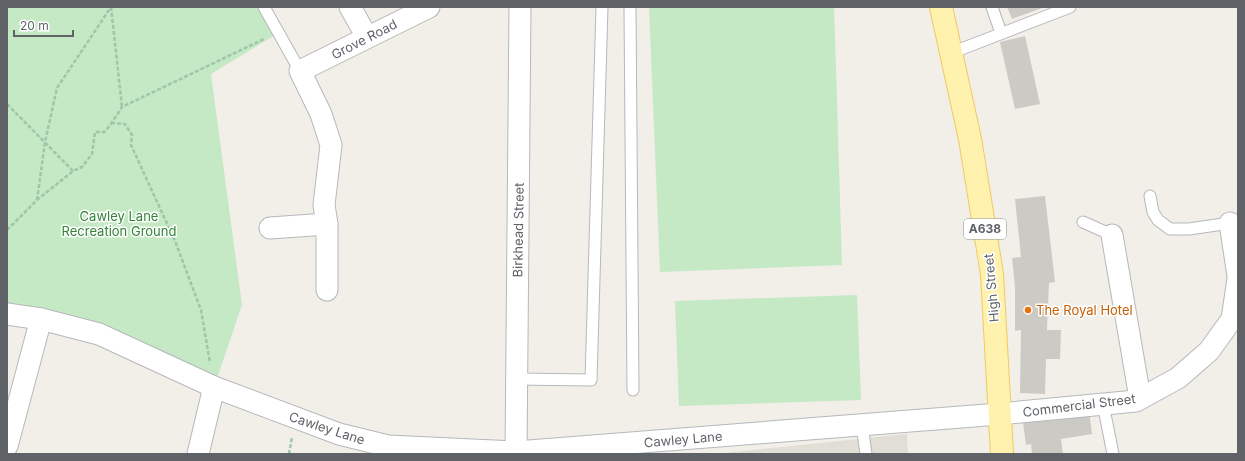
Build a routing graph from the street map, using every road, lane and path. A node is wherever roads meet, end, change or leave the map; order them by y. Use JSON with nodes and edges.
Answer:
{"nodes":[{"id":1,"x":264,"y":7,"type":"edge"},
{"id":2,"x":350,"y":7,"type":"edge"},
{"id":3,"x":428,"y":7,"type":"edge"},
{"id":4,"x":520,"y":7,"type":"edge"},
{"id":5,"x":602,"y":7,"type":"edge"},
{"id":6,"x":630,"y":7,"type":"edge"},
{"id":7,"x":941,"y":7,"type":"edge"},
{"id":8,"x":992,"y":7,"type":"edge"},
{"id":9,"x":1070,"y":7,"type":"edge"},
{"id":10,"x":278,"y":33,"type":"junction"},
{"id":11,"x":1001,"y":33,"type":"junction"},
{"id":12,"x":367,"y":37,"type":"junction"},
{"id":13,"x":951,"y":52,"type":"junction"},
{"id":14,"x":300,"y":71,"type":"junction"},
{"id":15,"x":7,"y":104,"type":"edge"},
{"id":16,"x":122,"y":107,"type":"junction"},
{"id":17,"x":110,"y":123,"type":"junction"},
{"id":18,"x":45,"y":142,"type":"junction"},
{"id":19,"x":73,"y":171,"type":"junction"},
{"id":20,"x":1150,"y":196,"type":"dead end"},
{"id":21,"x":37,"y":200,"type":"junction"},
{"id":22,"x":1083,"y":222,"type":"dead end"},
{"id":23,"x":1230,"y":223,"type":"joint"},
{"id":24,"x":327,"y":224,"type":"junction"},
{"id":25,"x":270,"y":228,"type":"dead end"},
{"id":26,"x":7,"y":230,"type":"edge"},
{"id":27,"x":1112,"y":235,"type":"joint"},
{"id":28,"x":1238,"y":278,"type":"edge"},
{"id":29,"x":327,"y":290,"type":"dead end"},
{"id":30,"x":7,"y":314,"type":"edge"},
{"id":31,"x":41,"y":319,"type":"junction"},
{"id":32,"x":516,"y":379,"type":"junction"},
{"id":33,"x":214,"y":387,"type":"junction"},
{"id":34,"x":633,"y":390,"type":"dead end"},
{"id":35,"x":1140,"y":398,"type":"junction"},
{"id":36,"x":1103,"y":404,"type":"junction"},
{"id":37,"x":999,"y":414,"type":"junction"},
{"id":38,"x":862,"y":425,"type":"junction"},
{"id":39,"x":7,"y":446,"type":"edge"},
{"id":40,"x":618,"y":449,"type":"edge"},
{"id":41,"x":387,"y":450,"type":"edge"},
{"id":42,"x":506,"y":453,"type":"edge"},
{"id":43,"x":198,"y":454,"type":"edge"},
{"id":44,"x":866,"y":454,"type":"edge"},
{"id":45,"x":1002,"y":454,"type":"edge"},
{"id":46,"x":1113,"y":454,"type":"edge"}],
"edges":[{"from":1,"to":10,"type":"lane"},
{"from":2,"to":12,"type":"street"},
{"from":3,"to":12,"type":"street","name":"Grove Road"},
{"from":4,"to":32,"type":"street","name":"Birkhead Street"},
{"from":5,"to":32,"type":"lane"},
{"from":6,"to":34,"type":"lane"},
{"from":7,"to":13,"type":"main road","name":"High Street","number":"A638"},
{"from":8,"to":11,"type":"lane"},
{"from":9,"to":11,"type":"lane"},
{"from":10,"to":14,"type":"lane"},
{"from":10,"to":16,"type":"path"},
{"from":11,"to":13,"type":"lane"},
{"from":12,"to":14,"type":"street","name":"Grove Road"},
{"from":13,"to":37,"type":"main road","name":"High Street","number":"A638"},
{"from":14,"to":24,"type":"street"},
{"from":15,"to":18,"type":"path"},
{"from":16,"to":17,"type":"path"},
{"from":16,"to":18,"type":"path"},
{"from":17,"to":19,"type":"path"},
{"from":17,"to":33,"type":"path"},
{"from":18,"to":19,"type":"path"},
{"from":18,"to":21,"type":"path"},
{"from":19,"to":21,"type":"path"},
{"from":20,"to":23,"type":"lane"},
{"from":21,"to":26,"type":"path"},
{"from":22,"to":27,"type":"lane"},
{"from":23,"to":28,"type":"street","name":"Commercial Street"},
{"from":24,"to":25,"type":"street"},
{"from":24,"to":29,"type":"street"},
{"from":27,"to":35,"type":"street"},
{"from":28,"to":35,"type":"street","name":"Commercial Street"},
{"from":30,"to":31,"type":"street","name":"Cawley Lane"},
{"from":31,"to":33,"type":"street","name":"Cawley Lane"},
{"from":31,"to":39,"type":"street"},
{"from":32,"to":42,"type":"street","name":"Birkhead Street"},
{"from":33,"to":41,"type":"street","name":"Cawley Lane"},
{"from":33,"to":43,"type":"street"},
{"from":35,"to":36,"type":"street","name":"Commercial Street"},
{"from":36,"to":37,"type":"street","name":"Commercial Street"},
{"from":36,"to":46,"type":"lane"},
{"from":37,"to":38,"type":"street","name":"Cawley Lane"},
{"from":37,"to":45,"type":"main road","name":"High Street","number":"A638"},
{"from":38,"to":40,"type":"street","name":"Cawley Lane"},
{"from":38,"to":44,"type":"lane"},
{"from":40,"to":42,"type":"street","name":"Cawley Lane"},
{"from":41,"to":42,"type":"street","name":"Cawley Lane"}]}
